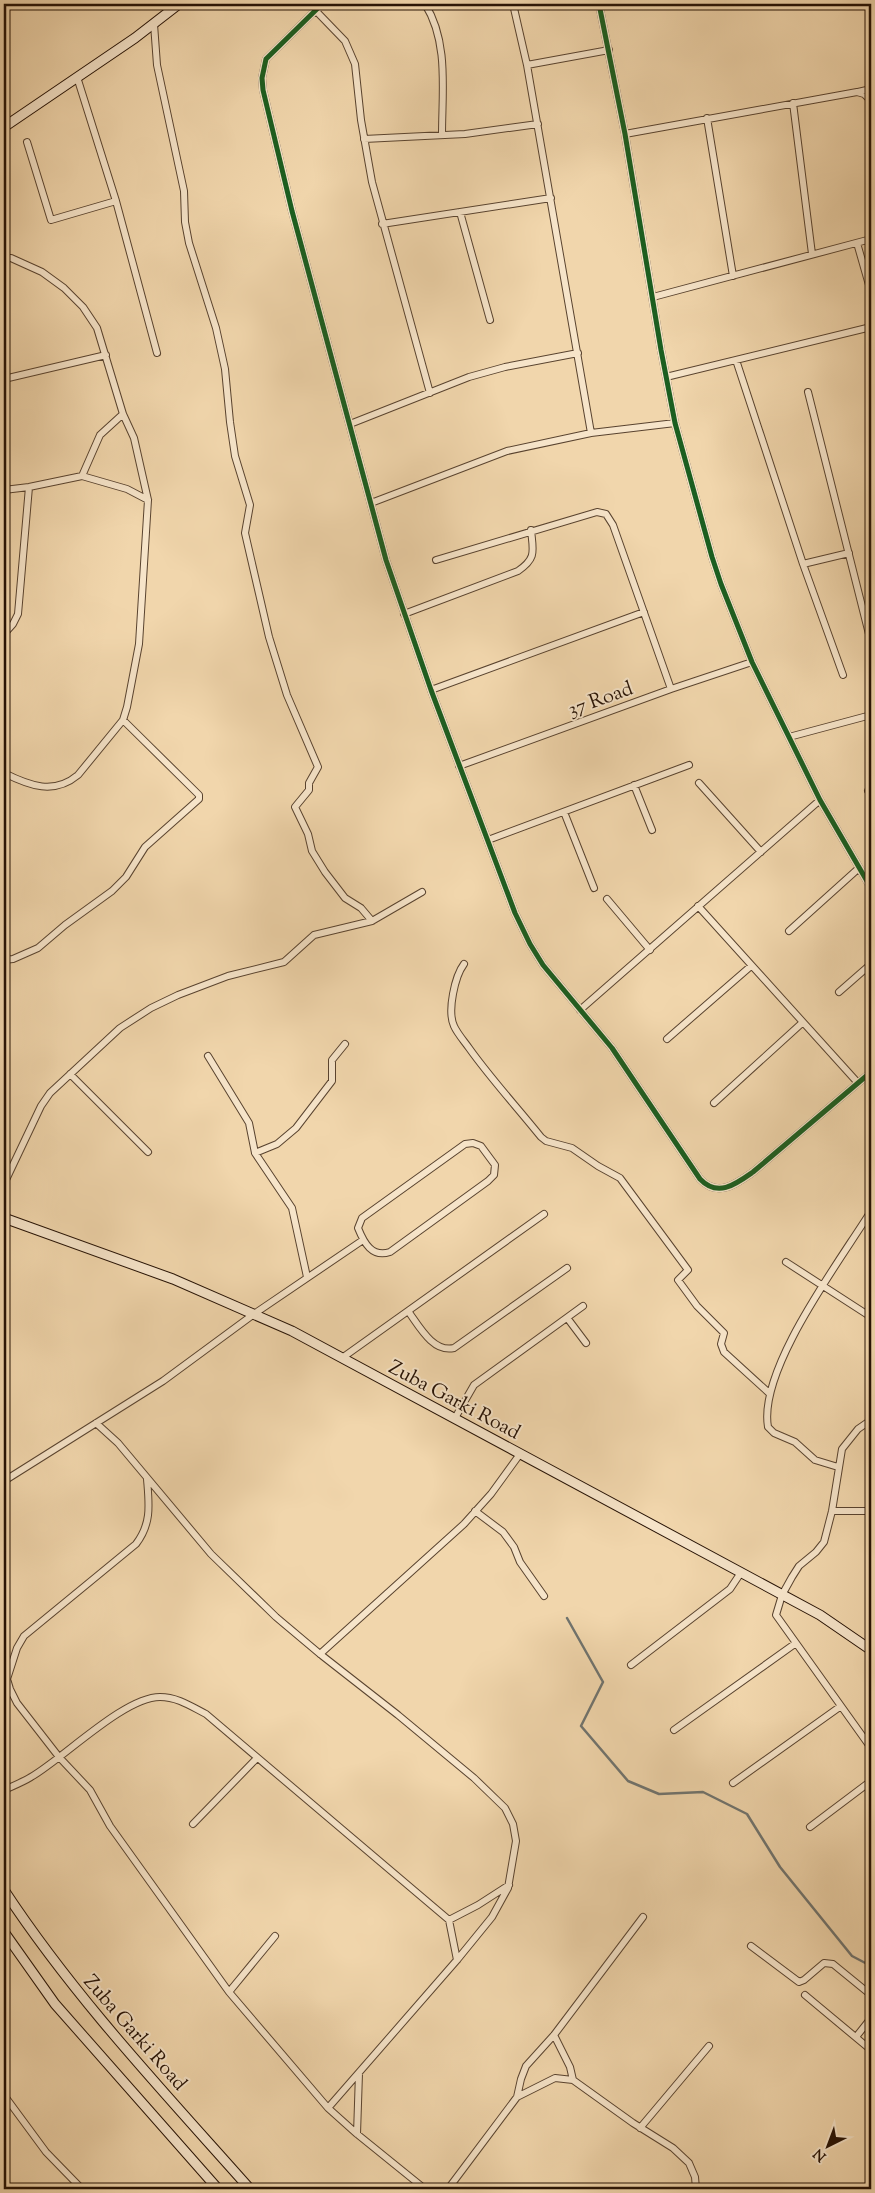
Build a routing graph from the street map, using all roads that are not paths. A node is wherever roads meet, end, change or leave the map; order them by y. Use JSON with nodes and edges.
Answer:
{"nodes":[{"id":1,"x":179,"y":4,"type":"edge"},
{"id":2,"x":322,"y":4,"type":"edge"},
{"id":3,"x":425,"y":4,"type":"edge"},
{"id":4,"x":513,"y":4,"type":"edge"},
{"id":5,"x":599,"y":4,"type":"edge"},
{"id":6,"x":316,"y":11,"type":"junction"},
{"id":7,"x":154,"y":24,"type":"junction"},
{"id":8,"x":609,"y":50,"type":"junction"},
{"id":9,"x":527,"y":65,"type":"junction"},
{"id":10,"x":77,"y":78,"type":"junction"},
{"id":11,"x":871,"y":89,"type":"edge"},
{"id":12,"x":857,"y":92,"type":"junction"},
{"id":13,"x":871,"y":101,"type":"edge"},
{"id":14,"x":793,"y":103,"type":"junction"},
{"id":15,"x":708,"y":118,"type":"junction"},
{"id":16,"x":538,"y":124,"type":"junction"},
{"id":17,"x":4,"y":127,"type":"edge"},
{"id":18,"x":625,"y":134,"type":"junction"},
{"id":19,"x":442,"y":135,"type":"junction"},
{"id":20,"x":364,"y":139,"type":"junction"},
{"id":21,"x":27,"y":142,"type":"dead end"},
{"id":22,"x":551,"y":198,"type":"junction"},
{"id":23,"x":116,"y":201,"type":"junction"},
{"id":24,"x":460,"y":212,"type":"junction"},
{"id":25,"x":382,"y":224,"type":"junction"},
{"id":26,"x":871,"y":239,"type":"edge"},
{"id":27,"x":857,"y":243,"type":"junction"},
{"id":28,"x":812,"y":254,"type":"junction"},
{"id":29,"x":4,"y":258,"type":"edge"},
{"id":30,"x":733,"y":276,"type":"junction"},
{"id":31,"x":871,"y":292,"type":"edge"},
{"id":32,"x":653,"y":297,"type":"junction"},
{"id":33,"x":490,"y":320,"type":"dead end"},
{"id":34,"x":871,"y":327,"type":"edge"},
{"id":35,"x":157,"y":353,"type":"dead end"},
{"id":36,"x":578,"y":353,"type":"junction"},
{"id":37,"x":106,"y":355,"type":"junction"},
{"id":38,"x":736,"y":360,"type":"junction"},
{"id":39,"x":666,"y":377,"type":"junction"},
{"id":40,"x":4,"y":379,"type":"edge"},
{"id":41,"x":808,"y":392,"type":"dead end"},
{"id":42,"x":430,"y":393,"type":"junction"},
{"id":43,"x":123,"y":414,"type":"junction"},
{"id":44,"x":675,"y":423,"type":"junction"},
{"id":45,"x":350,"y":424,"type":"junction"},
{"id":46,"x":591,"y":433,"type":"junction"},
{"id":47,"x":82,"y":476,"type":"junction"},
{"id":48,"x":29,"y":487,"type":"junction"},
{"id":49,"x":4,"y":490,"type":"edge"},
{"id":50,"x":148,"y":500,"type":"junction"},
{"id":51,"x":371,"y":503,"type":"junction"},
{"id":52,"x":531,"y":530,"type":"junction"},
{"id":53,"x":849,"y":553,"type":"junction"},
{"id":54,"x":436,"y":560,"type":"dead end"},
{"id":55,"x":803,"y":564,"type":"junction"},
{"id":56,"x":644,"y":612,"type":"junction"},
{"id":57,"x":404,"y":614,"type":"junction"},
{"id":58,"x":4,"y":634,"type":"edge"},
{"id":59,"x":871,"y":642,"type":"edge"},
{"id":60,"x":752,"y":662,"type":"junction"},
{"id":61,"x":842,"y":675,"type":"dead end"},
{"id":62,"x":671,"y":689,"type":"junction"},
{"id":63,"x":431,"y":690,"type":"junction"},
{"id":64,"x":871,"y":715,"type":"edge"},
{"id":65,"x":123,"y":720,"type":"junction"},
{"id":66,"x":789,"y":737,"type":"junction"},
{"id":67,"x":689,"y":765,"type":"dead end"},
{"id":68,"x":460,"y":766,"type":"junction"},
{"id":69,"x":4,"y":774,"type":"edge"},
{"id":70,"x":699,"y":783,"type":"dead end"},
{"id":71,"x":634,"y":785,"type":"junction"},
{"id":72,"x":820,"y":800,"type":"junction"},
{"id":73,"x":564,"y":812,"type":"junction"},
{"id":74,"x":652,"y":830,"type":"dead end"},
{"id":75,"x":488,"y":840,"type":"junction"},
{"id":76,"x":761,"y":852,"type":"junction"},
{"id":77,"x":859,"y":868,"type":"junction"},
{"id":78,"x":594,"y":888,"type":"dead end"},
{"id":79,"x":871,"y":888,"type":"edge"},
{"id":80,"x":422,"y":892,"type":"dead end"},
{"id":81,"x":607,"y":899,"type":"dead end"},
{"id":82,"x":698,"y":906,"type":"junction"},
{"id":83,"x":372,"y":921,"type":"junction"},
{"id":84,"x":789,"y":931,"type":"dead end"},
{"id":85,"x":650,"y":950,"type":"junction"},
{"id":86,"x":4,"y":960,"type":"edge"},
{"id":87,"x":464,"y":964,"type":"dead end"},
{"id":88,"x":871,"y":964,"type":"edge"},
{"id":89,"x":751,"y":966,"type":"junction"},
{"id":90,"x":839,"y":992,"type":"dead end"},
{"id":91,"x":580,"y":1010,"type":"junction"},
{"id":92,"x":802,"y":1023,"type":"junction"},
{"id":93,"x":667,"y":1039,"type":"dead end"},
{"id":94,"x":345,"y":1044,"type":"dead end"},
{"id":95,"x":208,"y":1056,"type":"dead end"},
{"id":96,"x":871,"y":1072,"type":"edge"},
{"id":97,"x":70,"y":1074,"type":"junction"},
{"id":98,"x":858,"y":1083,"type":"junction"},
{"id":99,"x":714,"y":1103,"type":"dead end"},
{"id":100,"x":148,"y":1152,"type":"dead end"},
{"id":101,"x":255,"y":1153,"type":"junction"},
{"id":102,"x":4,"y":1184,"type":"edge"},
{"id":103,"x":871,"y":1212,"type":"edge"},
{"id":104,"x":544,"y":1214,"type":"dead end"},
{"id":105,"x":4,"y":1218,"type":"edge"},
{"id":106,"x":363,"y":1240,"type":"junction"},
{"id":107,"x":786,"y":1262,"type":"dead end"},
{"id":108,"x":567,"y":1268,"type":"dead end"},
{"id":109,"x":307,"y":1277,"type":"junction"},
{"id":110,"x":824,"y":1286,"type":"junction"},
{"id":111,"x":583,"y":1306,"type":"dead end"},
{"id":112,"x":408,"y":1311,"type":"junction"},
{"id":113,"x":254,"y":1314,"type":"junction"},
{"id":114,"x":871,"y":1317,"type":"edge"},
{"id":115,"x":568,"y":1319,"type":"junction"},
{"id":116,"x":586,"y":1343,"type":"dead end"},
{"id":117,"x":342,"y":1358,"type":"junction"},
{"id":118,"x":769,"y":1393,"type":"junction"},
{"id":119,"x":455,"y":1418,"type":"junction"},
{"id":120,"x":871,"y":1420,"type":"edge"},
{"id":121,"x":96,"y":1423,"type":"junction"},
{"id":122,"x":520,"y":1454,"type":"junction"},
{"id":123,"x":838,"y":1467,"type":"junction"},
{"id":124,"x":147,"y":1478,"type":"junction"},
{"id":125,"x":4,"y":1481,"type":"edge"},
{"id":126,"x":475,"y":1511,"type":"junction"},
{"id":127,"x":832,"y":1511,"type":"junction"},
{"id":128,"x":871,"y":1511,"type":"edge"},
{"id":129,"x":740,"y":1574,"type":"junction"},
{"id":130,"x":782,"y":1595,"type":"junction"},
{"id":131,"x":544,"y":1596,"type":"dead end"},
{"id":132,"x":796,"y":1644,"type":"junction"},
{"id":133,"x":871,"y":1650,"type":"edge"},
{"id":134,"x":320,"y":1654,"type":"junction"},
{"id":135,"x":631,"y":1665,"type":"dead end"},
{"id":136,"x":841,"y":1706,"type":"junction"},
{"id":137,"x":674,"y":1730,"type":"dead end"},
{"id":138,"x":871,"y":1748,"type":"edge"},
{"id":139,"x":59,"y":1757,"type":"junction"},
{"id":140,"x":258,"y":1758,"type":"junction"},
{"id":141,"x":871,"y":1781,"type":"edge"},
{"id":142,"x":733,"y":1783,"type":"dead end"},
{"id":143,"x":4,"y":1790,"type":"edge"},
{"id":144,"x":193,"y":1824,"type":"dead end"},
{"id":145,"x":810,"y":1828,"type":"dead end"},
{"id":146,"x":509,"y":1885,"type":"junction"},
{"id":147,"x":4,"y":1890,"type":"edge"},
{"id":148,"x":643,"y":1917,"type":"dead end"},
{"id":149,"x":449,"y":1920,"type":"junction"},
{"id":150,"x":4,"y":1932,"type":"edge"},
{"id":151,"x":275,"y":1936,"type":"dead end"},
{"id":152,"x":751,"y":1946,"type":"dead end"},
{"id":153,"x":456,"y":1960,"type":"junction"},
{"id":154,"x":228,"y":1992,"type":"junction"},
{"id":155,"x":805,"y":1995,"type":"dead end"},
{"id":156,"x":871,"y":1995,"type":"edge"},
{"id":157,"x":871,"y":2018,"type":"edge"},
{"id":158,"x":554,"y":2035,"type":"junction"},
{"id":159,"x":856,"y":2037,"type":"junction"},
{"id":160,"x":709,"y":2046,"type":"dead end"},
{"id":161,"x":871,"y":2050,"type":"edge"},
{"id":162,"x":358,"y":2073,"type":"junction"},
{"id":163,"x":573,"y":2080,"type":"junction"},
{"id":164,"x":4,"y":2095,"type":"edge"},
{"id":165,"x":518,"y":2097,"type":"junction"},
{"id":166,"x":328,"y":2108,"type":"junction"},
{"id":167,"x":640,"y":2128,"type":"junction"},
{"id":168,"x":357,"y":2134,"type":"junction"},
{"id":169,"x":82,"y":2189,"type":"edge"},
{"id":170,"x":218,"y":2189,"type":"edge"},
{"id":171,"x":250,"y":2189,"type":"edge"},
{"id":172,"x":425,"y":2189,"type":"edge"},
{"id":173,"x":448,"y":2189,"type":"edge"},
{"id":174,"x":696,"y":2189,"type":"edge"}],
"edges":[{"from":1,"to":7,"type":"main road"},
{"from":2,"to":6,"type":"street"},
{"from":3,"to":19,"type":"street"},
{"from":4,"to":9,"type":"street"},
{"from":5,"to":8,"type":"street"},
{"from":6,"to":20,"type":"street"},
{"from":6,"to":45,"type":"street"},
{"from":7,"to":10,"type":"main road"},
{"from":7,"to":83,"type":"street"},
{"from":8,"to":9,"type":"street"},
{"from":8,"to":18,"type":"street"},
{"from":9,"to":16,"type":"street"},
{"from":10,"to":17,"type":"main road"},
{"from":10,"to":23,"type":"street"},
{"from":11,"to":12,"type":"street"},
{"from":12,"to":13,"type":"street"},
{"from":12,"to":14,"type":"street"},
{"from":14,"to":15,"type":"street"},
{"from":14,"to":28,"type":"street"},
{"from":15,"to":18,"type":"street"},
{"from":15,"to":30,"type":"street"},
{"from":16,"to":19,"type":"street"},
{"from":16,"to":22,"type":"street"},
{"from":18,"to":32,"type":"street"},
{"from":19,"to":20,"type":"street"},
{"from":20,"to":25,"type":"street"},
{"from":21,"to":23,"type":"street"},
{"from":22,"to":24,"type":"street"},
{"from":22,"to":36,"type":"street"},
{"from":23,"to":35,"type":"street"},
{"from":24,"to":25,"type":"street"},
{"from":24,"to":33,"type":"street"},
{"from":25,"to":42,"type":"street"},
{"from":26,"to":27,"type":"street"},
{"from":27,"to":28,"type":"street"},
{"from":27,"to":31,"type":"street"},
{"from":28,"to":30,"type":"street"},
{"from":29,"to":37,"type":"street"},
{"from":30,"to":32,"type":"street"},
{"from":32,"to":39,"type":"street"},
{"from":34,"to":38,"type":"street"},
{"from":36,"to":42,"type":"street"},
{"from":36,"to":46,"type":"street"},
{"from":37,"to":40,"type":"street"},
{"from":37,"to":43,"type":"street"},
{"from":38,"to":39,"type":"street"},
{"from":38,"to":55,"type":"street"},
{"from":39,"to":44,"type":"street"},
{"from":41,"to":53,"type":"street"},
{"from":42,"to":45,"type":"street"},
{"from":43,"to":47,"type":"street"},
{"from":43,"to":50,"type":"street"},
{"from":44,"to":46,"type":"street"},
{"from":44,"to":60,"type":"street"},
{"from":45,"to":51,"type":"street"},
{"from":46,"to":51,"type":"street"},
{"from":47,"to":48,"type":"street"},
{"from":47,"to":50,"type":"street"},
{"from":48,"to":49,"type":"street"},
{"from":48,"to":58,"type":"street"},
{"from":50,"to":65,"type":"street"},
{"from":51,"to":57,"type":"street"},
{"from":52,"to":54,"type":"street"},
{"from":52,"to":56,"type":"street"},
{"from":52,"to":57,"type":"street"},
{"from":53,"to":55,"type":"street"},
{"from":53,"to":59,"type":"street"},
{"from":55,"to":61,"type":"street"},
{"from":56,"to":62,"type":"street"},
{"from":56,"to":63,"type":"street"},
{"from":57,"to":63,"type":"street"},
{"from":60,"to":62,"type":"street","name":"37 Road"},
{"from":60,"to":66,"type":"street"},
{"from":62,"to":68,"type":"street","name":"37 Road"},
{"from":63,"to":68,"type":"street"},
{"from":64,"to":66,"type":"street"},
{"from":65,"to":69,"type":"street"},
{"from":65,"to":86,"type":"street"},
{"from":66,"to":72,"type":"street"},
{"from":67,"to":71,"type":"street"},
{"from":68,"to":75,"type":"street"},
{"from":70,"to":76,"type":"street"},
{"from":71,"to":73,"type":"street"},
{"from":71,"to":74,"type":"street"},
{"from":72,"to":76,"type":"street"},
{"from":72,"to":77,"type":"street"},
{"from":73,"to":75,"type":"street"},
{"from":73,"to":78,"type":"street"},
{"from":75,"to":91,"type":"street"},
{"from":76,"to":82,"type":"street"},
{"from":77,"to":79,"type":"street"},
{"from":77,"to":84,"type":"street"},
{"from":80,"to":83,"type":"street"},
{"from":81,"to":85,"type":"street"},
{"from":82,"to":85,"type":"street"},
{"from":82,"to":89,"type":"street"},
{"from":83,"to":97,"type":"street"},
{"from":85,"to":91,"type":"street"},
{"from":87,"to":118,"type":"street"},
{"from":88,"to":90,"type":"street"},
{"from":89,"to":92,"type":"street"},
{"from":89,"to":93,"type":"street"},
{"from":91,"to":98,"type":"street"},
{"from":92,"to":98,"type":"street"},
{"from":92,"to":99,"type":"street"},
{"from":94,"to":101,"type":"street"},
{"from":95,"to":101,"type":"street"},
{"from":96,"to":98,"type":"street"},
{"from":97,"to":100,"type":"street"},
{"from":97,"to":102,"type":"street"},
{"from":101,"to":109,"type":"street"},
{"from":103,"to":110,"type":"street"},
{"from":104,"to":112,"type":"street"},
{"from":105,"to":113,"type":"main road","name":"Zuba Garki Road"},
{"from":106,"to":106,"type":"street"},
{"from":106,"to":109,"type":"street"},
{"from":107,"to":110,"type":"street"},
{"from":108,"to":112,"type":"street"},
{"from":109,"to":113,"type":"street"},
{"from":110,"to":114,"type":"street"},
{"from":110,"to":118,"type":"street"},
{"from":111,"to":115,"type":"street"},
{"from":112,"to":117,"type":"street"},
{"from":113,"to":117,"type":"main road","name":"Zuba Garki Road"},
{"from":113,"to":121,"type":"street"},
{"from":115,"to":116,"type":"street"},
{"from":115,"to":119,"type":"street"},
{"from":117,"to":119,"type":"main road","name":"Zuba Garki Road"},
{"from":118,"to":123,"type":"street"},
{"from":119,"to":122,"type":"main road","name":"Zuba Garki Road"},
{"from":120,"to":123,"type":"street"},
{"from":121,"to":124,"type":"street"},
{"from":121,"to":125,"type":"street"},
{"from":122,"to":126,"type":"street"},
{"from":122,"to":129,"type":"main road","name":"Zuba Garki Road"},
{"from":123,"to":127,"type":"street"},
{"from":124,"to":134,"type":"street"},
{"from":124,"to":139,"type":"street"},
{"from":126,"to":131,"type":"street"},
{"from":126,"to":134,"type":"street"},
{"from":127,"to":128,"type":"street"},
{"from":127,"to":130,"type":"street"},
{"from":129,"to":130,"type":"main road","name":"Zuba Garki Road"},
{"from":129,"to":135,"type":"street"},
{"from":130,"to":132,"type":"street"},
{"from":130,"to":133,"type":"main road","name":"Zuba Garki Road"},
{"from":132,"to":136,"type":"street"},
{"from":132,"to":137,"type":"street"},
{"from":134,"to":146,"type":"street"},
{"from":136,"to":138,"type":"street"},
{"from":136,"to":142,"type":"street"},
{"from":139,"to":140,"type":"street"},
{"from":139,"to":143,"type":"street"},
{"from":139,"to":154,"type":"street"},
{"from":140,"to":144,"type":"street"},
{"from":140,"to":149,"type":"street"},
{"from":141,"to":145,"type":"street"},
{"from":146,"to":149,"type":"street"},
{"from":146,"to":153,"type":"street"},
{"from":147,"to":171,"type":"main road","name":"Zuba Garki Road"},
{"from":148,"to":158,"type":"street"},
{"from":149,"to":153,"type":"street"},
{"from":150,"to":170,"type":"main road","name":"Zuba Garki Road"},
{"from":151,"to":154,"type":"street"},
{"from":152,"to":156,"type":"street"},
{"from":153,"to":162,"type":"street"},
{"from":154,"to":166,"type":"street"},
{"from":155,"to":159,"type":"street"},
{"from":157,"to":159,"type":"street"},
{"from":158,"to":163,"type":"street"},
{"from":158,"to":165,"type":"street"},
{"from":159,"to":161,"type":"street"},
{"from":160,"to":167,"type":"street"},
{"from":162,"to":166,"type":"street"},
{"from":162,"to":168,"type":"street"},
{"from":163,"to":165,"type":"street"},
{"from":163,"to":167,"type":"street"},
{"from":164,"to":169,"type":"street"},
{"from":165,"to":173,"type":"street"},
{"from":166,"to":168,"type":"street"},
{"from":167,"to":174,"type":"street"},
{"from":168,"to":172,"type":"street"}]}
